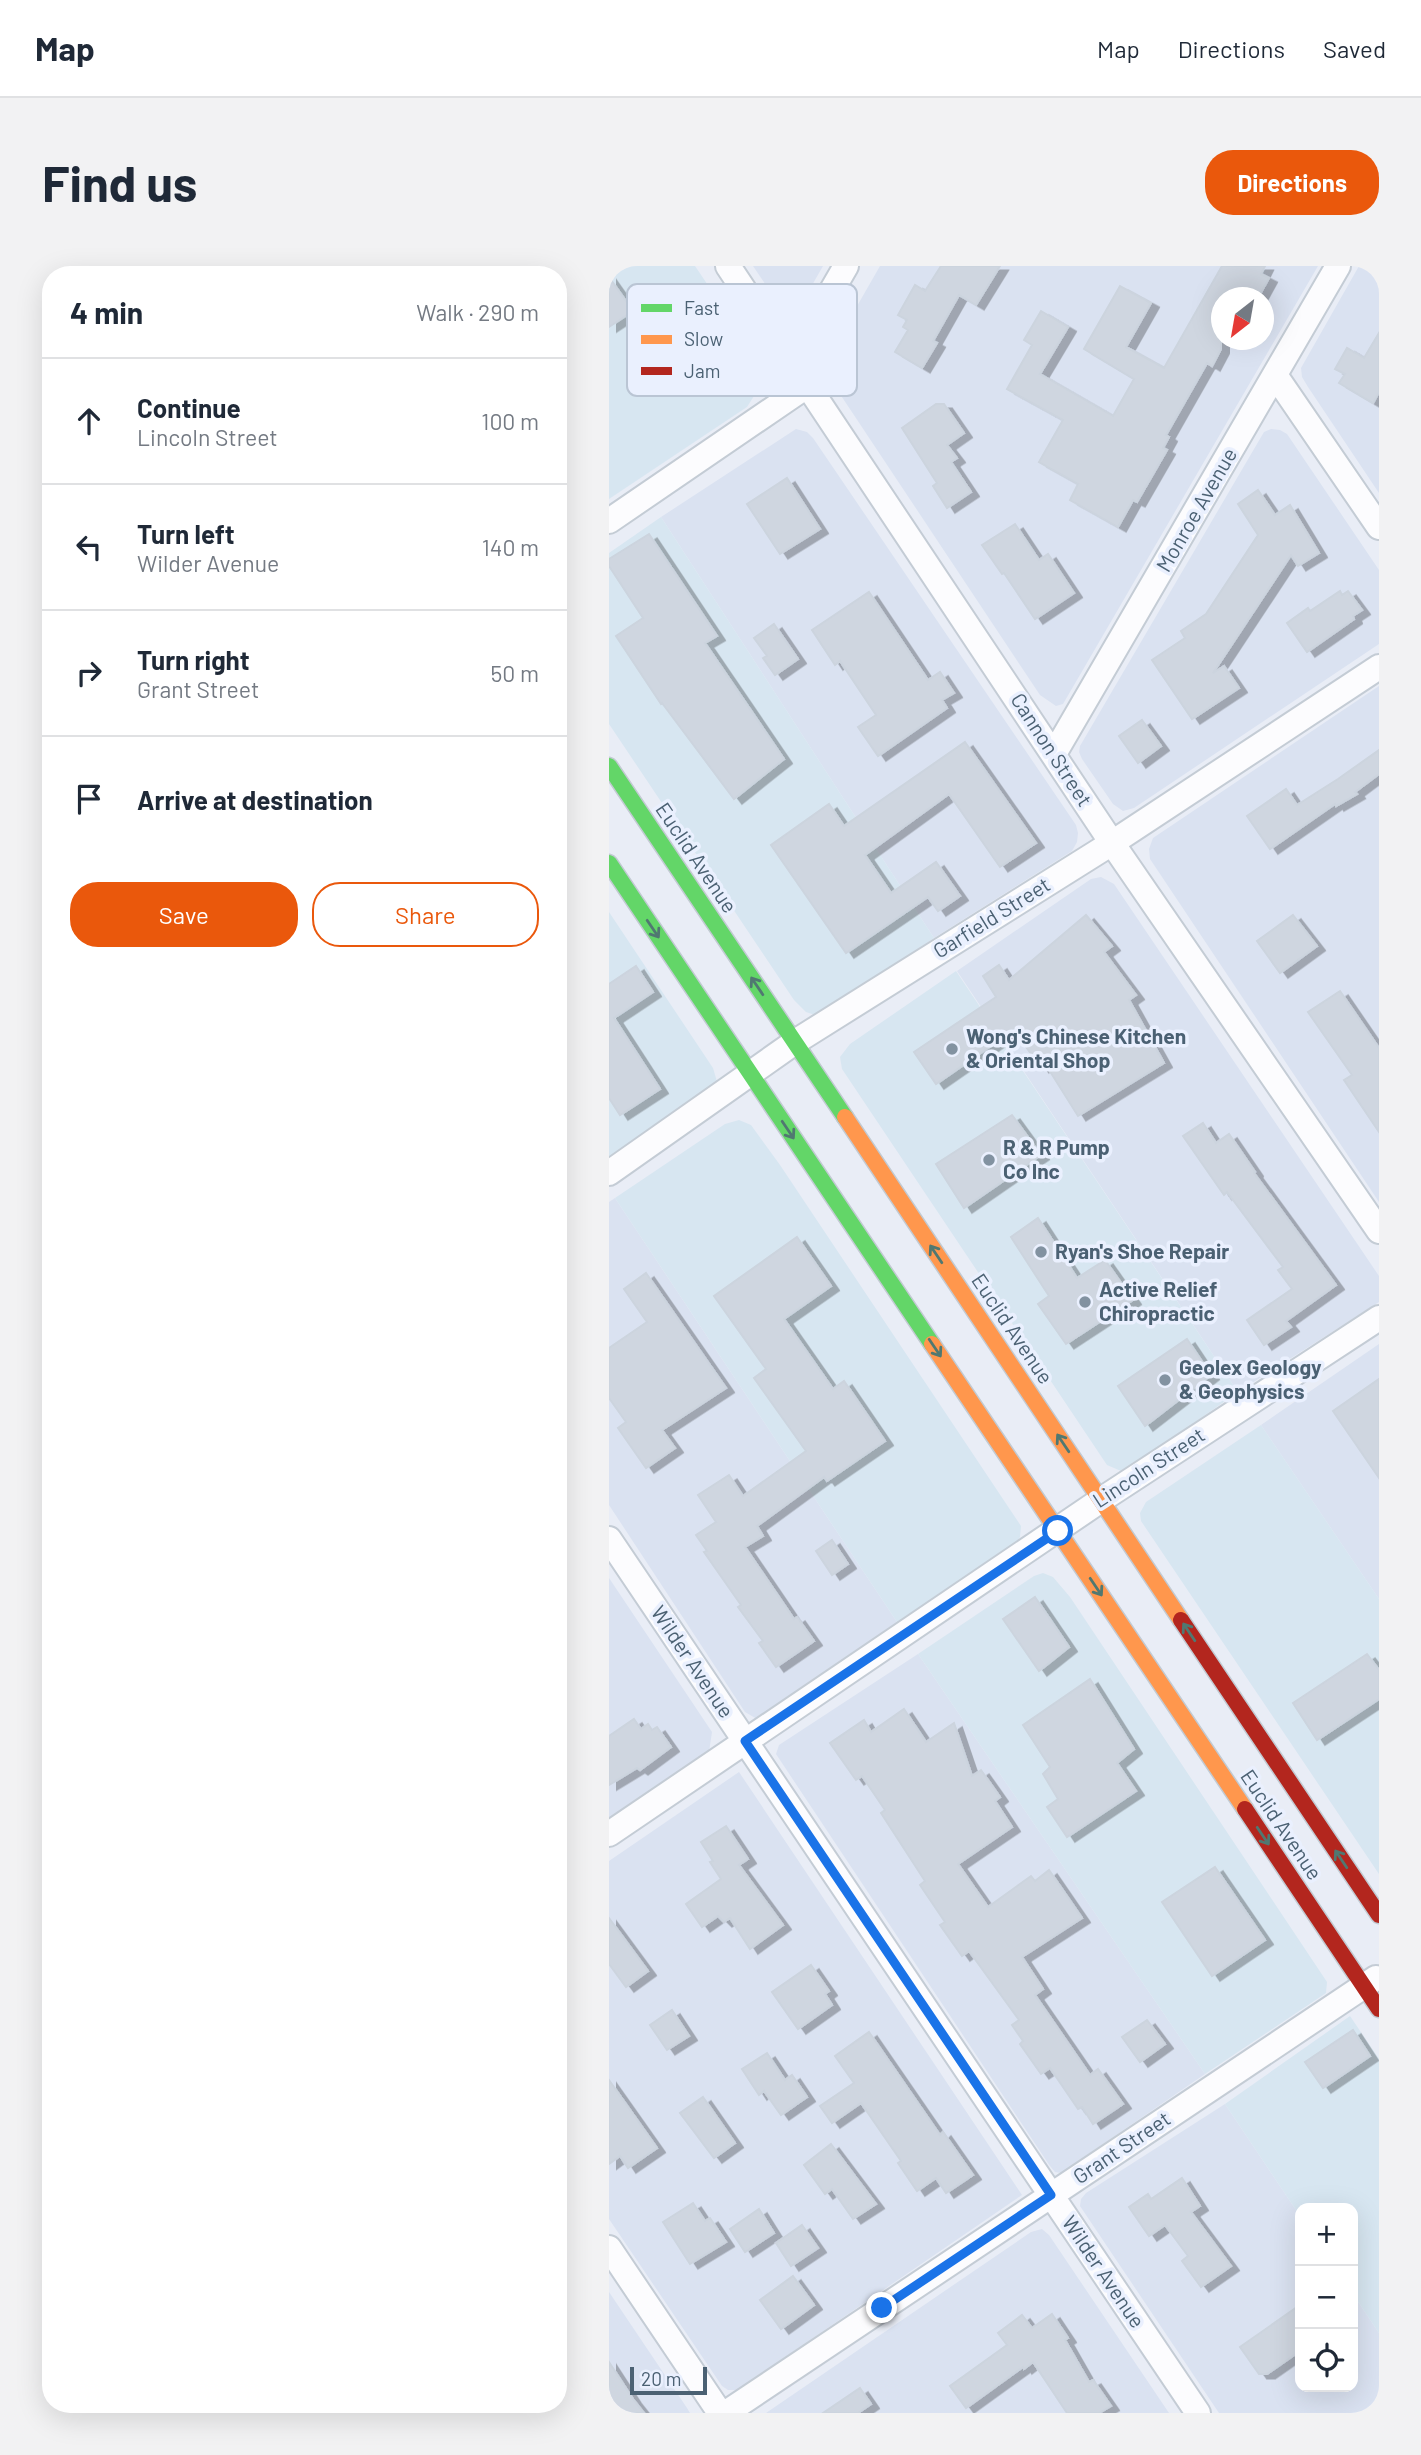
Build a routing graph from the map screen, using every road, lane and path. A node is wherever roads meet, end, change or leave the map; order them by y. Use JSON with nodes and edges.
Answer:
{"nodes":[{"id":1,"x":727,"y":266,"type":"edge"},
{"id":2,"x":846,"y":266,"type":"edge"},
{"id":3,"x":1338,"y":266,"type":"edge"},
{"id":4,"x":739,"y":284,"type":"edge"},
{"id":5,"x":836,"y":284,"type":"edge"},
{"id":6,"x":1276,"y":375,"type":"junction"},
{"id":7,"x":792,"y":396,"type":"edge"},
{"id":8,"x":815,"y":396,"type":"edge"},
{"id":9,"x":609,"y":521,"type":"edge"},
{"id":10,"x":1379,"y":527,"type":"edge"},
{"id":11,"x":1379,"y":667,"type":"edge"},
{"id":12,"x":1054,"y":754,"type":"junction"},
{"id":13,"x":609,"y":766,"type":"edge"},
{"id":14,"x":1112,"y":843,"type":"junction"},
{"id":15,"x":609,"y":863,"type":"edge"},
{"id":16,"x":795,"y":1042,"type":"junction"},
{"id":17,"x":750,"y":1073,"type":"junction"},
{"id":18,"x":609,"y":1173,"type":"edge"},
{"id":19,"x":1379,"y":1230,"type":"edge"},
{"id":20,"x":1379,"y":1318,"type":"edge"},
{"id":21,"x":1101,"y":1500,"type":"junction"},
{"id":22,"x":1058,"y":1531,"type":"junction"},
{"id":23,"x":609,"y":1539,"type":"edge"},
{"id":24,"x":745,"y":1741,"type":"junction"},
{"id":25,"x":609,"y":1834,"type":"edge"},
{"id":26,"x":1379,"y":1915,"type":"edge"},
{"id":27,"x":1371,"y":1981,"type":"edge"},
{"id":28,"x":1379,"y":2009,"type":"edge"},
{"id":29,"x":1051,"y":2195,"type":"junction"},
{"id":30,"x":609,"y":2248,"type":"edge"},
{"id":31,"x":720,"y":2413,"type":"edge"},
{"id":32,"x":726,"y":2413,"type":"edge"},
{"id":33,"x":1198,"y":2413,"type":"edge"}],
"edges":[{"from":1,"to":4,"type":"street","name":"Cannon Street"},
{"from":2,"to":5,"type":"street"},
{"from":3,"to":6,"type":"street","name":"Monroe Avenue"},
{"from":6,"to":10,"type":"street"},
{"from":6,"to":12,"type":"street","name":"Monroe Avenue"},
{"from":7,"to":9,"type":"street"},
{"from":8,"to":12,"type":"street","name":"Cannon Street"},
{"from":11,"to":14,"type":"street","name":"Garfield Street"},
{"from":12,"to":14,"type":"street","name":"Cannon Street"},
{"from":16,"to":13,"type":"highway","name":"Euclid Avenue","one_way":true},
{"from":14,"to":16,"type":"street","name":"Garfield Street"},
{"from":14,"to":19,"type":"street","name":"Cannon Street"},
{"from":15,"to":17,"type":"highway","name":"Euclid Avenue","one_way":true},
{"from":16,"to":17,"type":"street","name":"Garfield Street"},
{"from":21,"to":16,"type":"highway","name":"Euclid Avenue","one_way":true},
{"from":17,"to":18,"type":"street","name":"Garfield Street"},
{"from":17,"to":22,"type":"highway","name":"Euclid Avenue","one_way":true},
{"from":20,"to":21,"type":"street","name":"Lincoln Street"},
{"from":21,"to":22,"type":"street","name":"Lincoln Street"},
{"from":26,"to":21,"type":"highway","name":"Euclid Avenue","one_way":true},
{"from":22,"to":24,"type":"street","name":"Lincoln Street"},
{"from":22,"to":27,"type":"highway","name":"Euclid Avenue","one_way":true},
{"from":23,"to":24,"type":"street","name":"Wilder Avenue"},
{"from":24,"to":25,"type":"street","name":"Lincoln Street"},
{"from":24,"to":29,"type":"street","name":"Wilder Avenue"},
{"from":27,"to":28,"type":"highway","name":"Euclid Avenue"},
{"from":27,"to":29,"type":"street","name":"Grant Street"},
{"from":29,"to":32,"type":"street","name":"Grant Street"},
{"from":29,"to":33,"type":"street","name":"Wilder Avenue"},
{"from":30,"to":31,"type":"street"}]}
